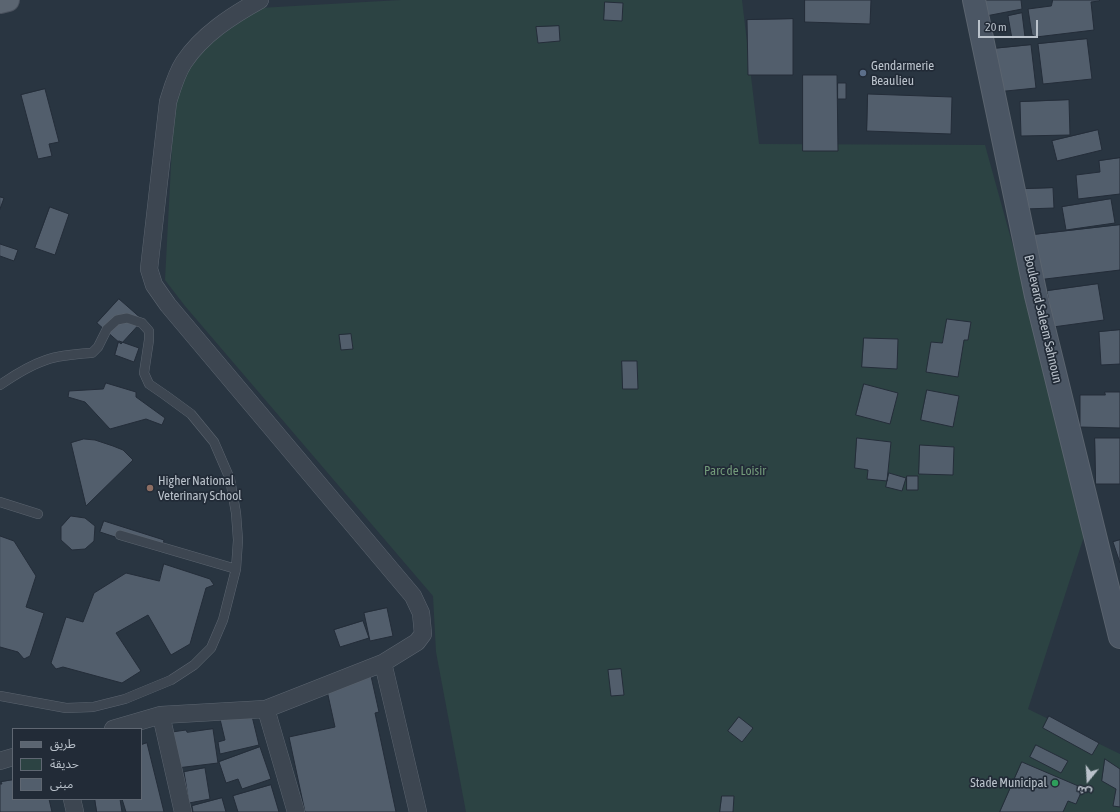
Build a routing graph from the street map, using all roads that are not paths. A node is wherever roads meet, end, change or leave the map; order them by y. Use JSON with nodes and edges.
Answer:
{"nodes":[{"id":1,"x":8,"y":0,"type":"edge"},
{"id":2,"x":260,"y":0,"type":"edge"},
{"id":3,"x":974,"y":0,"type":"edge"},
{"id":4,"x":0,"y":2,"type":"edge"},
{"id":5,"x":0,"y":385,"type":"edge"},
{"id":6,"x":0,"y":502,"type":"edge"},
{"id":7,"x":38,"y":514,"type":"dead end"},
{"id":8,"x":120,"y":535,"type":"dead end"},
{"id":9,"x":236,"y":569,"type":"junction"},
{"id":10,"x":1120,"y":637,"type":"edge"},
{"id":11,"x":383,"y":663,"type":"junction"},
{"id":12,"x":0,"y":696,"type":"edge"},
{"id":13,"x":266,"y":709,"type":"junction"},
{"id":14,"x":161,"y":715,"type":"junction"},
{"id":15,"x":116,"y":728,"type":"edge"},
{"id":16,"x":12,"y":757,"type":"edge"},
{"id":17,"x":0,"y":761,"type":"edge"},
{"id":18,"x":72,"y":800,"type":"edge"},
{"id":19,"x":75,"y":812,"type":"edge"},
{"id":20,"x":183,"y":812,"type":"edge"},
{"id":21,"x":296,"y":812,"type":"edge"},
{"id":22,"x":418,"y":812,"type":"edge"}],
"edges":[{"from":1,"to":4,"type":"main road"},
{"from":2,"to":11,"type":"street"},
{"from":3,"to":10,"type":"street","name":"Boulevard Saleem Sahnoun"},
{"from":5,"to":9,"type":"lane"},
{"from":6,"to":7,"type":"lane"},
{"from":8,"to":9,"type":"lane"},
{"from":9,"to":12,"type":"lane"},
{"from":11,"to":13,"type":"street"},
{"from":11,"to":22,"type":"street"},
{"from":13,"to":14,"type":"street"},
{"from":13,"to":21,"type":"street"},
{"from":14,"to":15,"type":"street"},
{"from":14,"to":20,"type":"street"},
{"from":16,"to":17,"type":"street"},
{"from":18,"to":19,"type":"street"}]}
